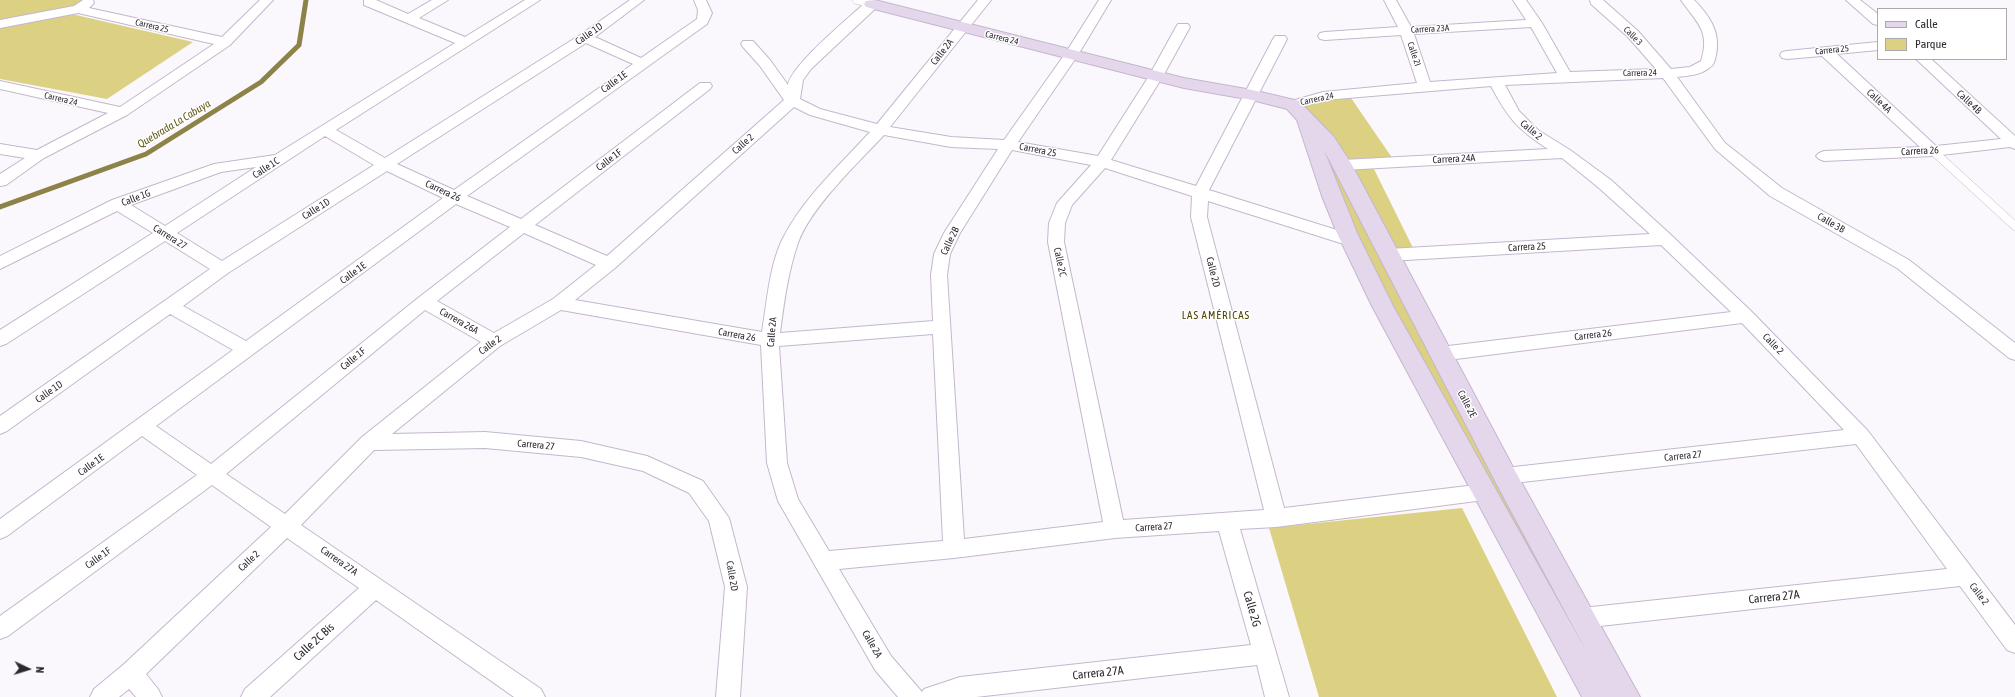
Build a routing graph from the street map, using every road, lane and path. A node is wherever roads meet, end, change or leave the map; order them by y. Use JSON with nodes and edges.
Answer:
{"nodes":[{"id":1,"x":94,"y":0,"type":"edge"},
{"id":2,"x":267,"y":0,"type":"edge"},
{"id":3,"x":442,"y":0,"type":"edge"},
{"id":4,"x":534,"y":0,"type":"edge"},
{"id":5,"x":638,"y":0,"type":"edge"},
{"id":6,"x":985,"y":0,"type":"edge"},
{"id":7,"x":1105,"y":0,"type":"edge"},
{"id":8,"x":1390,"y":0,"type":"edge"},
{"id":9,"x":1519,"y":0,"type":"edge"},
{"id":10,"x":1687,"y":0,"type":"edge"},
{"id":11,"x":1852,"y":0,"type":"edge"},
{"id":12,"x":370,"y":1,"type":"edge"},
{"id":13,"x":868,"y":1,"type":"edge"},
{"id":14,"x":1596,"y":1,"type":"dead end"},
{"id":15,"x":702,"y":8,"type":"edge"},
{"id":16,"x":78,"y":9,"type":"junction"},
{"id":17,"x":408,"y":19,"type":"junction"},
{"id":18,"x":1877,"y":20,"type":"edge"},
{"id":19,"x":1535,"y":23,"type":"junction"},
{"id":20,"x":0,"y":24,"type":"edge"},
{"id":21,"x":1183,"y":27,"type":"dead end"},
{"id":22,"x":961,"y":28,"type":"junction"},
{"id":23,"x":1406,"y":30,"type":"junction"},
{"id":24,"x":1325,"y":36,"type":"dead end"},
{"id":25,"x":585,"y":38,"type":"junction"},
{"id":26,"x":1280,"y":39,"type":"dead end"},
{"id":27,"x":225,"y":42,"type":"junction"},
{"id":28,"x":464,"y":42,"type":"junction"},
{"id":29,"x":748,"y":44,"type":"dead end"},
{"id":30,"x":1877,"y":46,"type":"edge"},
{"id":31,"x":1826,"y":51,"type":"junction"},
{"id":32,"x":1071,"y":55,"type":"junction"},
{"id":33,"x":1787,"y":55,"type":"dead end"},
{"id":34,"x":1924,"y":60,"type":"edge"},
{"id":35,"x":642,"y":62,"type":"junction"},
{"id":36,"x":1667,"y":73,"type":"junction"},
{"id":37,"x":1565,"y":75,"type":"junction"},
{"id":38,"x":1156,"y":76,"type":"junction"},
{"id":39,"x":1496,"y":81,"type":"junction"},
{"id":40,"x":0,"y":85,"type":"edge"},
{"id":41,"x":705,"y":86,"type":"dead end"},
{"id":42,"x":1425,"y":87,"type":"junction"},
{"id":43,"x":1252,"y":95,"type":"junction"},
{"id":44,"x":792,"y":101,"type":"junction"},
{"id":45,"x":1299,"y":110,"type":"junction"},
{"id":46,"x":122,"y":112,"type":"junction"},
{"id":47,"x":325,"y":130,"type":"junction"},
{"id":48,"x":880,"y":130,"type":"junction"},
{"id":49,"x":2014,"y":143,"type":"edge"},
{"id":50,"x":1008,"y":145,"type":"junction"},
{"id":51,"x":0,"y":149,"type":"edge"},
{"id":52,"x":1933,"y":151,"type":"junction"},
{"id":53,"x":1565,"y":153,"type":"junction"},
{"id":54,"x":39,"y":155,"type":"junction"},
{"id":55,"x":1824,"y":156,"type":"dead end"},
{"id":56,"x":280,"y":159,"type":"junction"},
{"id":57,"x":1102,"y":162,"type":"junction"},
{"id":58,"x":386,"y":165,"type":"junction"},
{"id":59,"x":1343,"y":165,"type":"junction"},
{"id":60,"x":0,"y":181,"type":"edge"},
{"id":61,"x":1200,"y":193,"type":"junction"},
{"id":62,"x":455,"y":197,"type":"junction"},
{"id":63,"x":118,"y":204,"type":"junction"},
{"id":64,"x":522,"y":226,"type":"junction"},
{"id":65,"x":2015,"y":226,"type":"edge"},
{"id":66,"x":164,"y":233,"type":"junction"},
{"id":67,"x":1665,"y":239,"type":"junction"},
{"id":68,"x":1350,"y":240,"type":"junction"},
{"id":69,"x":1389,"y":255,"type":"junction"},
{"id":70,"x":0,"y":264,"type":"edge"},
{"id":71,"x":609,"y":264,"type":"junction"},
{"id":72,"x":222,"y":269,"type":"junction"},
{"id":73,"x":424,"y":302,"type":"junction"},
{"id":74,"x":559,"y":303,"type":"junction"},
{"id":75,"x":171,"y":307,"type":"junction"},
{"id":76,"x":1746,"y":316,"type":"junction"},
{"id":77,"x":941,"y":327,"type":"junction"},
{"id":78,"x":0,"y":339,"type":"edge"},
{"id":79,"x":770,"y":340,"type":"junction"},
{"id":80,"x":494,"y":341,"type":"junction"},
{"id":81,"x":248,"y":350,"type":"junction"},
{"id":82,"x":2015,"y":353,"type":"edge"},
{"id":83,"x":1440,"y":354,"type":"junction"},
{"id":84,"x":0,"y":426,"type":"edge"},
{"id":85,"x":143,"y":427,"type":"junction"},
{"id":86,"x":1861,"y":436,"type":"junction"},
{"id":87,"x":369,"y":442,"type":"junction"},
{"id":88,"x":211,"y":475,"type":"junction"},
{"id":89,"x":1505,"y":476,"type":"junction"},
{"id":90,"x":696,"y":487,"type":"joint"},
{"id":91,"x":1484,"y":492,"type":"junction"},
{"id":92,"x":1276,"y":518,"type":"junction"},
{"id":93,"x":1227,"y":522,"type":"junction"},
{"id":94,"x":287,"y":525,"type":"junction"},
{"id":95,"x":1115,"y":529,"type":"junction"},
{"id":96,"x":0,"y":530,"type":"edge"},
{"id":97,"x":954,"y":549,"type":"junction"},
{"id":98,"x":824,"y":561,"type":"junction"},
{"id":99,"x":1966,"y":576,"type":"junction"},
{"id":100,"x":375,"y":587,"type":"junction"},
{"id":101,"x":1582,"y":618,"type":"junction"},
{"id":102,"x":0,"y":629,"type":"edge"},
{"id":103,"x":2015,"y":643,"type":"edge"},
{"id":104,"x":1264,"y":654,"type":"junction"},
{"id":105,"x":131,"y":673,"type":"junction"},
{"id":106,"x":726,"y":696,"type":"edge"},
{"id":107,"x":102,"y":697,"type":"edge"},
{"id":108,"x":150,"y":697,"type":"edge"},
{"id":109,"x":253,"y":697,"type":"edge"},
{"id":110,"x":533,"y":697,"type":"edge"},
{"id":111,"x":913,"y":697,"type":"edge"},
{"id":112,"x":932,"y":697,"type":"edge"},
{"id":113,"x":1276,"y":697,"type":"edge"},
{"id":114,"x":1597,"y":697,"type":"edge"},
{"id":115,"x":1626,"y":697,"type":"edge"}],
"edges":[{"from":1,"to":16,"type":"street"},
{"from":2,"to":27,"type":"street"},
{"from":3,"to":17,"type":"street"},
{"from":4,"to":28,"type":"street","name":"Calle 1C"},
{"from":5,"to":25,"type":"street","name":"Calle 1D"},
{"from":6,"to":22,"type":"street","name":"Calle 2A"},
{"from":7,"to":32,"type":"street","name":"Calle 2B"},
{"from":8,"to":23,"type":"street","name":"Calle 2I"},
{"from":9,"to":19,"type":"street"},
{"from":10,"to":36,"type":"street","name":"Carrera 24"},
{"from":11,"to":18,"type":"street"},
{"from":12,"to":17,"type":"street"},
{"from":13,"to":22,"type":"street","name":"Carrera 24"},
{"from":13,"to":44,"type":"street"},
{"from":14,"to":36,"type":"street","name":"Calle 3"},
{"from":15,"to":35,"type":"street","name":"Calle 1E"},
{"from":16,"to":20,"type":"street"},
{"from":16,"to":27,"type":"street","name":"Carrera 25"},
{"from":17,"to":28,"type":"street"},
{"from":19,"to":23,"type":"street","name":"Carrera 23A"},
{"from":19,"to":37,"type":"street"},
{"from":21,"to":38,"type":"street","name":"Calle 2C"},
{"from":22,"to":32,"type":"street","name":"Carrera 24"},
{"from":22,"to":48,"type":"street","name":"Calle 2A"},
{"from":23,"to":24,"type":"street","name":"Carrera 23A"},
{"from":23,"to":42,"type":"street","name":"Calle 2I"},
{"from":25,"to":35,"type":"street"},
{"from":25,"to":58,"type":"street","name":"Calle 1D"},
{"from":26,"to":43,"type":"street","name":"Calle 2D"},
{"from":27,"to":46,"type":"street"},
{"from":28,"to":47,"type":"street","name":"Calle 1C"},
{"from":29,"to":44,"type":"street","name":"Carrera 25"},
{"from":30,"to":31,"type":"street","name":"Carrera 25"},
{"from":31,"to":33,"type":"street","name":"Carrera 25"},
{"from":31,"to":52,"type":"street","name":"Calle 4A"},
{"from":32,"to":38,"type":"street","name":"Carrera 24"},
{"from":32,"to":50,"type":"street","name":"Calle 2B"},
{"from":34,"to":49,"type":"street","name":"Calle 4B"},
{"from":35,"to":62,"type":"street","name":"Calle 1E"},
{"from":36,"to":37,"type":"street","name":"Carrera 24"},
{"from":36,"to":82,"type":"street","name":"Calle 3B"},
{"from":37,"to":39,"type":"street","name":"Carrera 24"},
{"from":38,"to":43,"type":"street","name":"Carrera 24"},
{"from":38,"to":57,"type":"street","name":"Calle 2C"},
{"from":39,"to":42,"type":"street","name":"Carrera 24"},
{"from":39,"to":53,"type":"street","name":"Calle 2"},
{"from":40,"to":46,"type":"street","name":"Carrera 24"},
{"from":41,"to":64,"type":"street","name":"Calle 1F"},
{"from":42,"to":45,"type":"street","name":"Carrera 24"},
{"from":43,"to":45,"type":"street","name":"Carrera 24"},
{"from":43,"to":61,"type":"street","name":"Calle 2D"},
{"from":44,"to":48,"type":"street","name":"Carrera 25"},
{"from":44,"to":71,"type":"street","name":"Calle 2"},
{"from":45,"to":59,"type":"street","name":"Calle 2E"},
{"from":45,"to":68,"type":"street"},
{"from":46,"to":54,"type":"street"},
{"from":47,"to":56,"type":"street","name":"Calle 1C"},
{"from":47,"to":58,"type":"street","name":"Carrera 26"},
{"from":48,"to":50,"type":"street","name":"Carrera 25"},
{"from":48,"to":79,"type":"street","name":"Calle 2A"},
{"from":49,"to":52,"type":"street","name":"Carrera 26"},
{"from":50,"to":57,"type":"street","name":"Carrera 25"},
{"from":50,"to":77,"type":"street","name":"Calle 2B"},
{"from":51,"to":54,"type":"street"},
{"from":52,"to":55,"type":"street","name":"Carrera 26"},
{"from":52,"to":65,"type":"lane"},
{"from":53,"to":59,"type":"street","name":"Carrera 24A"},
{"from":53,"to":67,"type":"street","name":"Calle 2"},
{"from":54,"to":60,"type":"street"},
{"from":56,"to":63,"type":"street","name":"Calle 1G"},
{"from":56,"to":66,"type":"street","name":"Calle 1C"},
{"from":57,"to":61,"type":"street","name":"Carrera 25"},
{"from":57,"to":95,"type":"street","name":"Calle 2C"},
{"from":58,"to":62,"type":"street","name":"Carrera 26"},
{"from":58,"to":72,"type":"street","name":"Calle 1D"},
{"from":59,"to":69,"type":"street","name":"Calle 2E"},
{"from":61,"to":68,"type":"street","name":"Carrera 25"},
{"from":61,"to":92,"type":"street","name":"Calle 2D"},
{"from":62,"to":64,"type":"street","name":"Carrera 26"},
{"from":62,"to":81,"type":"street","name":"Calle 1E"},
{"from":63,"to":66,"type":"street","name":"Carrera 27"},
{"from":63,"to":70,"type":"street","name":"Calle 1G"},
{"from":64,"to":71,"type":"street","name":"Carrera 26"},
{"from":64,"to":73,"type":"street","name":"Calle 1F"},
{"from":66,"to":72,"type":"street","name":"Carrera 27"},
{"from":66,"to":78,"type":"street","name":"Calle 1C"},
{"from":67,"to":69,"type":"street","name":"Carrera 25"},
{"from":67,"to":76,"type":"street","name":"Calle 2"},
{"from":68,"to":91,"type":"street"},
{"from":69,"to":83,"type":"street","name":"Calle 2E"},
{"from":71,"to":74,"type":"street","name":"Calle 2"},
{"from":72,"to":75,"type":"street","name":"Calle 1D"},
{"from":73,"to":80,"type":"street","name":"Carrera 26A"},
{"from":73,"to":88,"type":"street","name":"Calle 1F"},
{"from":74,"to":79,"type":"street","name":"Carrera 26"},
{"from":74,"to":80,"type":"street","name":"Calle 2"},
{"from":75,"to":81,"type":"street"},
{"from":75,"to":84,"type":"street","name":"Calle 1D"},
{"from":76,"to":83,"type":"street","name":"Carrera 26"},
{"from":76,"to":86,"type":"street","name":"Calle 2"},
{"from":77,"to":79,"type":"street","name":"Carrera 26"},
{"from":77,"to":97,"type":"street","name":"Calle 2B"},
{"from":79,"to":98,"type":"street","name":"Calle 2A"},
{"from":80,"to":87,"type":"street","name":"Calle 2"},
{"from":81,"to":85,"type":"street","name":"Calle 1E"},
{"from":83,"to":89,"type":"street","name":"Calle 2E"},
{"from":85,"to":88,"type":"street","name":"Carrera 27A"},
{"from":85,"to":96,"type":"street","name":"Calle 1E"},
{"from":86,"to":89,"type":"street","name":"Carrera 27"},
{"from":86,"to":99,"type":"street","name":"Calle 2"},
{"from":87,"to":90,"type":"street","name":"Carrera 27"},
{"from":87,"to":94,"type":"street","name":"Calle 2"},
{"from":88,"to":94,"type":"street","name":"Carrera 27A"},
{"from":88,"to":102,"type":"street","name":"Calle 1F"},
{"from":89,"to":101,"type":"street","name":"Calle 2E"},
{"from":90,"to":106,"type":"street","name":"Calle 2D"},
{"from":91,"to":92,"type":"street","name":"Carrera 27"},
{"from":91,"to":114,"type":"street"},
{"from":92,"to":93,"type":"street","name":"Carrera 27"},
{"from":93,"to":95,"type":"street","name":"Carrera 27"},
{"from":93,"to":104,"type":"street","name":"Calle 2G"},
{"from":94,"to":100,"type":"street","name":"Carrera 27A"},
{"from":94,"to":105,"type":"street","name":"Calle 2"},
{"from":95,"to":97,"type":"street","name":"Carrera 27"},
{"from":97,"to":98,"type":"street","name":"Carrera 27"},
{"from":98,"to":111,"type":"street","name":"Calle 2A"},
{"from":99,"to":101,"type":"street","name":"Carrera 27A"},
{"from":99,"to":103,"type":"street","name":"Calle 2"},
{"from":100,"to":109,"type":"street","name":"Calle 2C Bis"},
{"from":100,"to":110,"type":"street","name":"Carrera 27A"},
{"from":101,"to":115,"type":"street","name":"Calle 2E"},
{"from":104,"to":112,"type":"street","name":"Carrera 27A"},
{"from":104,"to":113,"type":"street","name":"Calle 2G"},
{"from":105,"to":107,"type":"street","name":"Calle 2"},
{"from":105,"to":108,"type":"street"}]}
